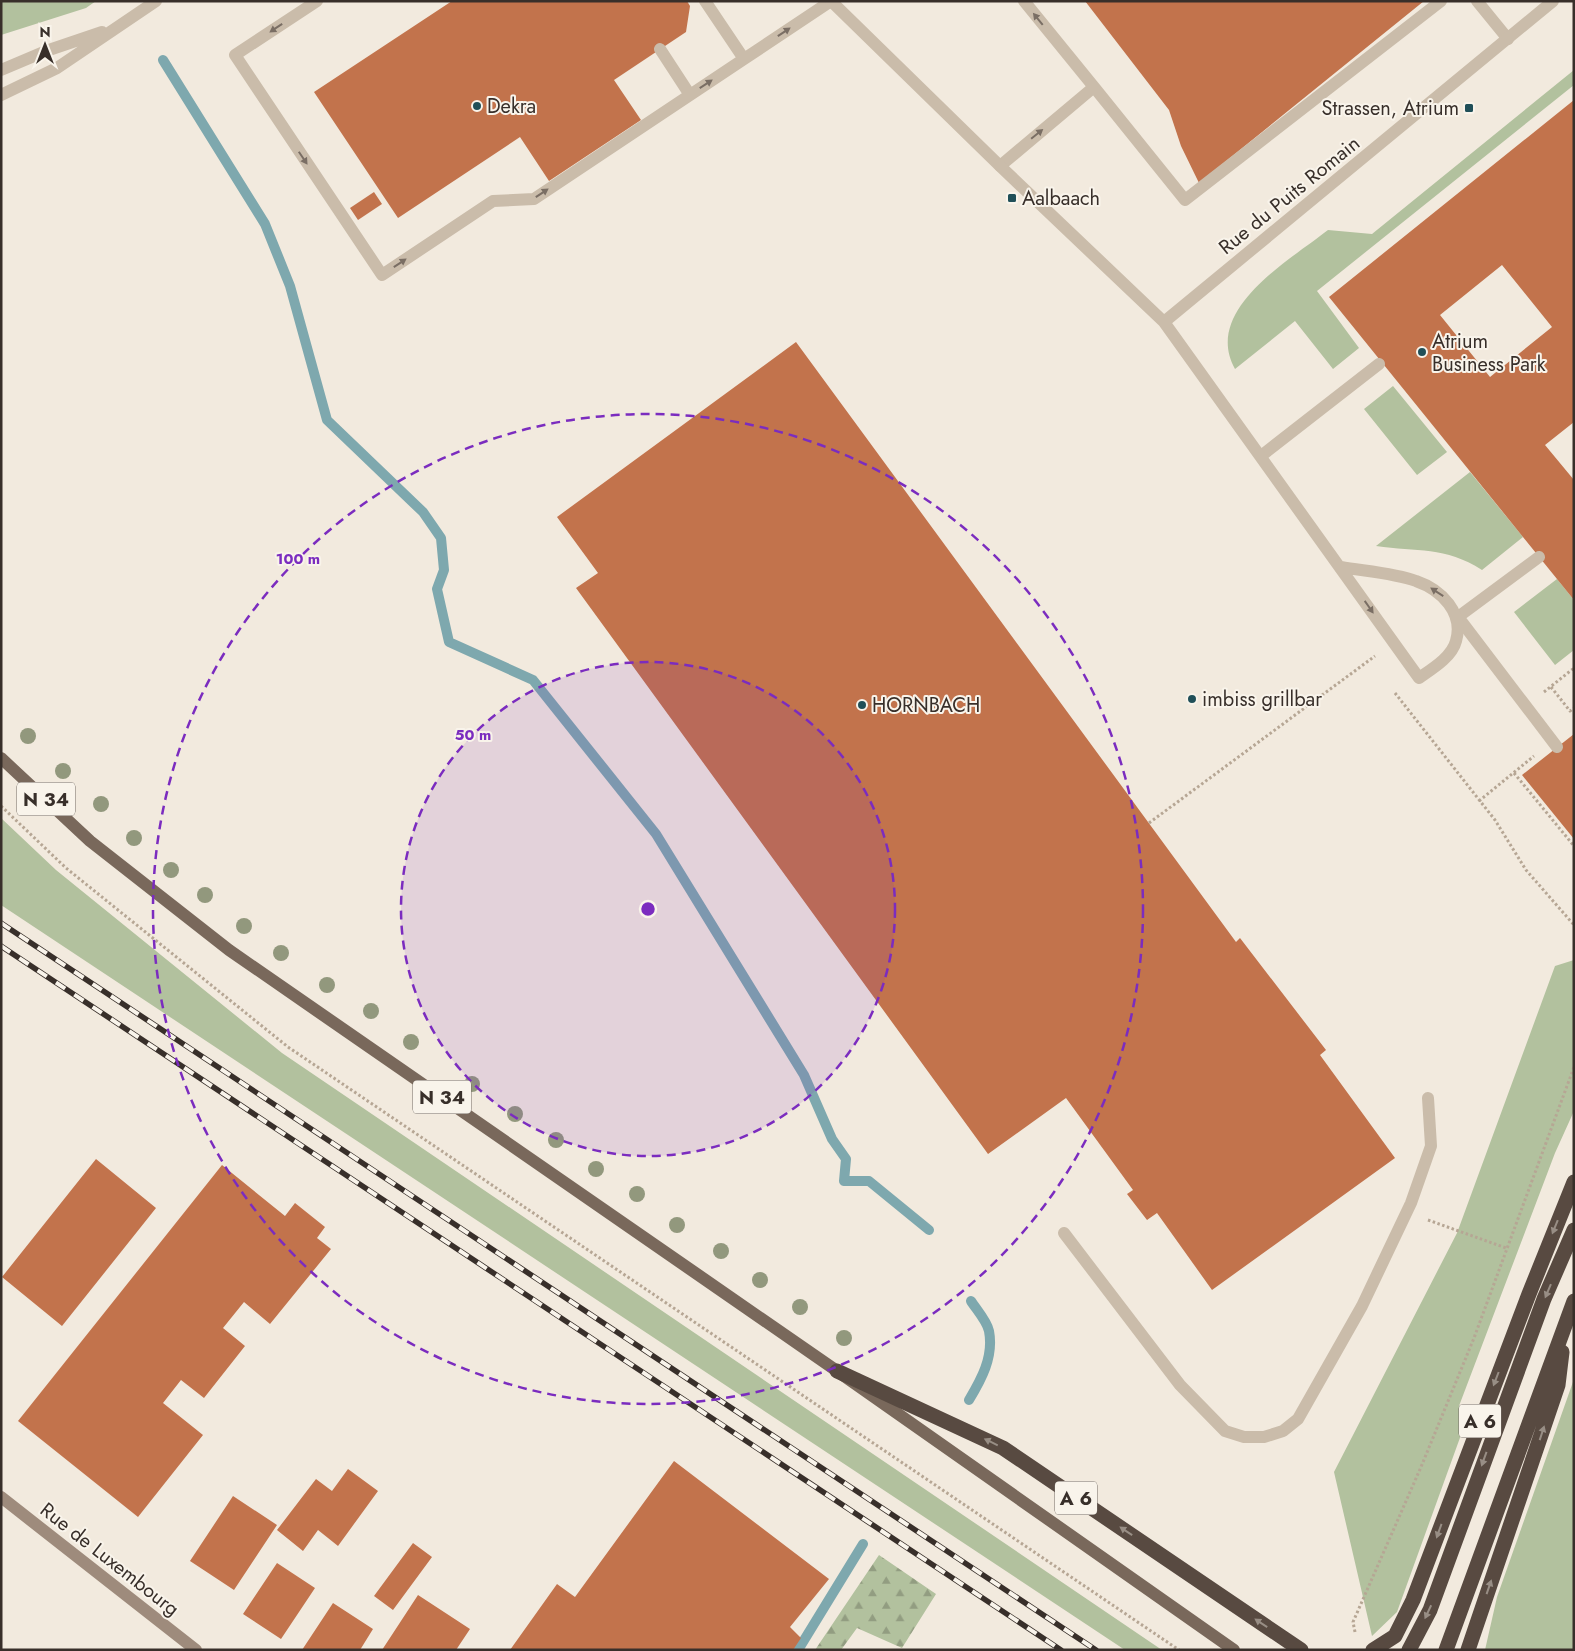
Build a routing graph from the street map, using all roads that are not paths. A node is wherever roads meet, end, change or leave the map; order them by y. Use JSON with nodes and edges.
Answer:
{"nodes":[{"id":1,"x":156,"y":1,"type":"edge"},
{"id":2,"x":317,"y":1,"type":"edge"},
{"id":3,"x":705,"y":1,"type":"edge"},
{"id":4,"x":831,"y":1,"type":"edge"},
{"id":5,"x":1024,"y":1,"type":"edge"},
{"id":6,"x":1441,"y":1,"type":"edge"},
{"id":7,"x":1477,"y":1,"type":"edge"},
{"id":8,"x":1553,"y":1,"type":"edge"},
{"id":9,"x":116,"y":27,"type":"junction"},
{"id":10,"x":1508,"y":39,"type":"junction"},
{"id":11,"x":660,"y":49,"type":"dead end"},
{"id":12,"x":744,"y":59,"type":"junction"},
{"id":13,"x":1,"y":70,"type":"edge"},
{"id":14,"x":1094,"y":87,"type":"junction"},
{"id":15,"x":690,"y":94,"type":"junction"},
{"id":16,"x":1,"y":95,"type":"edge"},
{"id":17,"x":1000,"y":166,"type":"junction"},
{"id":18,"x":1164,"y":322,"type":"junction"},
{"id":19,"x":1379,"y":364,"type":"dead end"},
{"id":20,"x":1261,"y":456,"type":"junction"},
{"id":21,"x":1539,"y":557,"type":"dead end"},
{"id":22,"x":1341,"y":567,"type":"junction"},
{"id":23,"x":1458,"y":617,"type":"junction"},
{"id":24,"x":1558,"y":747,"type":"dead end"},
{"id":25,"x":1,"y":758,"type":"edge"},
{"id":26,"x":1428,"y":1098,"type":"dead end"},
{"id":27,"x":1574,"y":1182,"type":"edge"},
{"id":28,"x":1574,"y":1230,"type":"edge"},
{"id":29,"x":1064,"y":1233,"type":"dead end"},
{"id":30,"x":1574,"y":1301,"type":"edge"},
{"id":31,"x":1566,"y":1323,"type":"junction"},
{"id":32,"x":837,"y":1371,"type":"junction"},
{"id":33,"x":1,"y":1497,"type":"edge"},
{"id":34,"x":196,"y":1650,"type":"edge"},
{"id":35,"x":1234,"y":1650,"type":"edge"},
{"id":36,"x":1301,"y":1650,"type":"edge"},
{"id":37,"x":1373,"y":1650,"type":"edge"},
{"id":38,"x":1409,"y":1650,"type":"edge"},
{"id":39,"x":1446,"y":1650,"type":"edge"},
{"id":40,"x":1468,"y":1650,"type":"edge"}],
"edges":[{"from":1,"to":9,"type":"street"},
{"from":2,"to":15,"type":"street","one_way":true},
{"from":3,"to":12,"type":"street"},
{"from":12,"to":4,"type":"street","one_way":true},
{"from":4,"to":17,"type":"street"},
{"from":14,"to":5,"type":"street","one_way":true},
{"from":6,"to":14,"type":"street"},
{"from":7,"to":10,"type":"street"},
{"from":8,"to":10,"type":"street","name":"Rue du Puits Romain"},
{"from":9,"to":13,"type":"street"},
{"from":9,"to":16,"type":"street"},
{"from":10,"to":18,"type":"street","name":"Rue du Puits Romain"},
{"from":11,"to":15,"type":"street"},
{"from":15,"to":12,"type":"street","one_way":true},
{"from":17,"to":14,"type":"street","one_way":true},
{"from":17,"to":18,"type":"street"},
{"from":18,"to":20,"type":"street"},
{"from":19,"to":20,"type":"street"},
{"from":20,"to":22,"type":"street"},
{"from":21,"to":23,"type":"street"},
{"from":23,"to":22,"type":"street","one_way":true},
{"from":22,"to":23,"type":"street","one_way":true},
{"from":23,"to":24,"type":"street"},
{"from":25,"to":32,"type":"main road","number":"N 34"},
{"from":26,"to":29,"type":"street"},
{"from":27,"to":37,"type":"highway","number":"A 6","one_way":true},
{"from":28,"to":38,"type":"highway","number":"A 6","one_way":true},
{"from":30,"to":31,"type":"highway","number":"A 6"},
{"from":31,"to":39,"type":"highway","number":"A 6"},
{"from":40,"to":31,"type":"highway","number":"A 6","one_way":true},
{"from":32,"to":35,"type":"main road","number":"N 34"},
{"from":36,"to":32,"type":"highway","number":"A 6","one_way":true},
{"from":33,"to":34,"type":"main road","name":"Rue de Luxembourg"}]}
